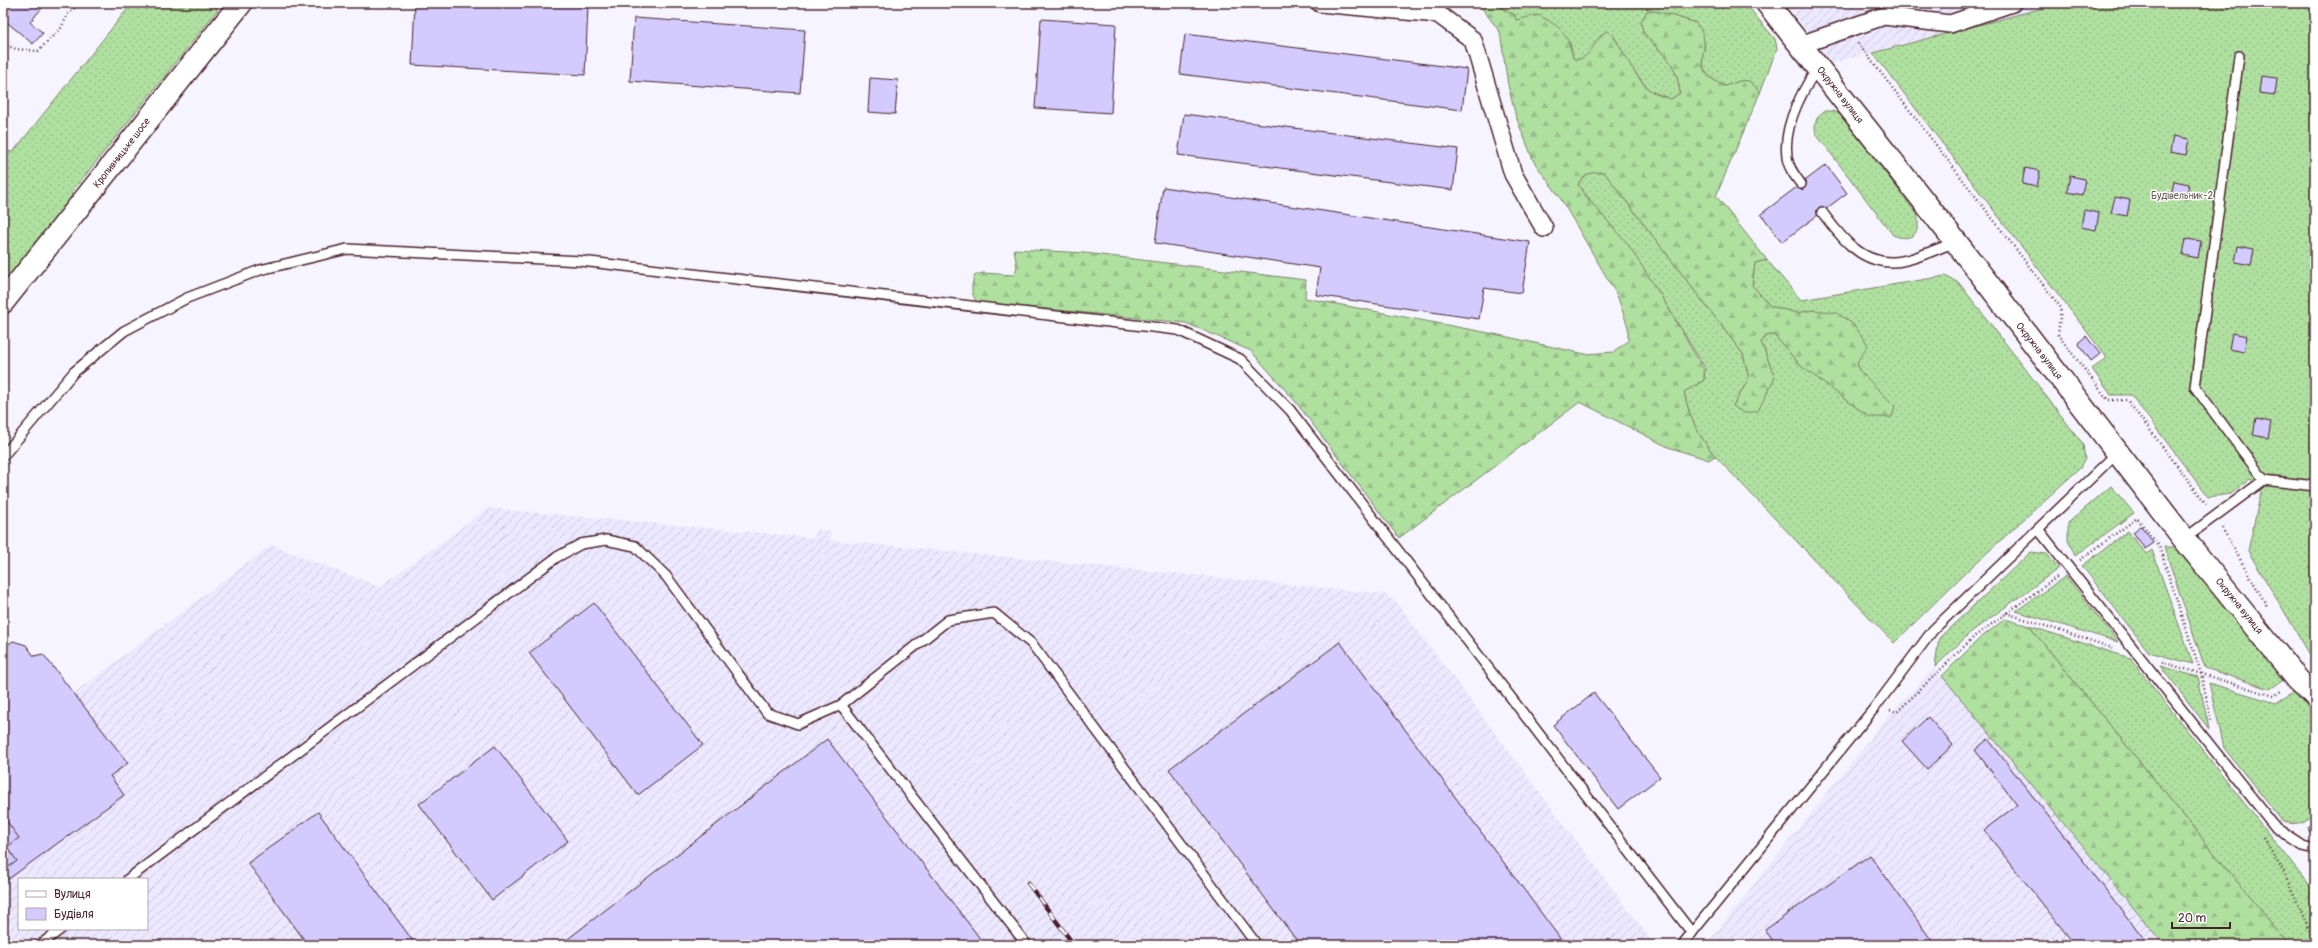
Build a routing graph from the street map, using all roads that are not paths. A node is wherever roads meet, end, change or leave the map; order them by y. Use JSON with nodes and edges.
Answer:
{"nodes":[{"id":1,"x":1320,"y":3,"type":"edge"},
{"id":2,"x":1767,"y":3,"type":"edge"},
{"id":3,"x":2012,"y":3,"type":"edge"},
{"id":4,"x":234,"y":7,"type":"edge"},
{"id":5,"x":1800,"y":45,"type":"junction"},
{"id":6,"x":2239,"y":56,"type":"dead end"},
{"id":7,"x":1818,"y":67,"type":"junction"},
{"id":8,"x":1801,"y":184,"type":"dead end"},
{"id":9,"x":1822,"y":212,"type":"dead end"},
{"id":10,"x":1544,"y":228,"type":"dead end"},
{"id":11,"x":1956,"y":242,"type":"junction"},
{"id":12,"x":3,"y":302,"type":"edge"},
{"id":13,"x":2117,"y":452,"type":"junction"},
{"id":14,"x":3,"y":456,"type":"edge"},
{"id":15,"x":2264,"y":480,"type":"junction"},
{"id":16,"x":2315,"y":486,"type":"edge"},
{"id":17,"x":2038,"y":529,"type":"junction"},
{"id":18,"x":2184,"y":539,"type":"junction"},
{"id":19,"x":2315,"y":696,"type":"edge"},
{"id":20,"x":841,"y":705,"type":"junction"},
{"id":21,"x":2315,"y":850,"type":"edge"},
{"id":22,"x":129,"y":878,"type":"edge"},
{"id":23,"x":60,"y":930,"type":"edge"},
{"id":24,"x":1692,"y":933,"type":"junction"},
{"id":25,"x":40,"y":945,"type":"edge"},
{"id":26,"x":1027,"y":945,"type":"edge"},
{"id":27,"x":1257,"y":945,"type":"edge"},
{"id":28,"x":1682,"y":945,"type":"edge"}],
"edges":[{"from":1,"to":10,"type":"street"},
{"from":2,"to":5,"type":"main road","name":"Окружна вулиця"},
{"from":3,"to":5,"type":"street"},
{"from":4,"to":12,"type":"main road","name":"Кропивницьке шосе"},
{"from":5,"to":7,"type":"main road","name":"Окружна вулиця"},
{"from":6,"to":15,"type":"lane"},
{"from":7,"to":8,"type":"lane"},
{"from":7,"to":11,"type":"main road","name":"Окружна вулиця"},
{"from":9,"to":11,"type":"lane"},
{"from":11,"to":13,"type":"main road","name":"Окружна вулиця"},
{"from":13,"to":17,"type":"lane"},
{"from":13,"to":18,"type":"main road","name":"Окружна вулиця"},
{"from":14,"to":24,"type":"lane"},
{"from":15,"to":16,"type":"lane"},
{"from":15,"to":18,"type":"lane"},
{"from":17,"to":21,"type":"lane"},
{"from":17,"to":24,"type":"lane"},
{"from":18,"to":19,"type":"main road","name":"Окружна вулиця"},
{"from":20,"to":22,"type":"lane"},
{"from":20,"to":26,"type":"lane"},
{"from":20,"to":27,"type":"lane"},
{"from":23,"to":25,"type":"lane"},
{"from":24,"to":28,"type":"lane"}]}
